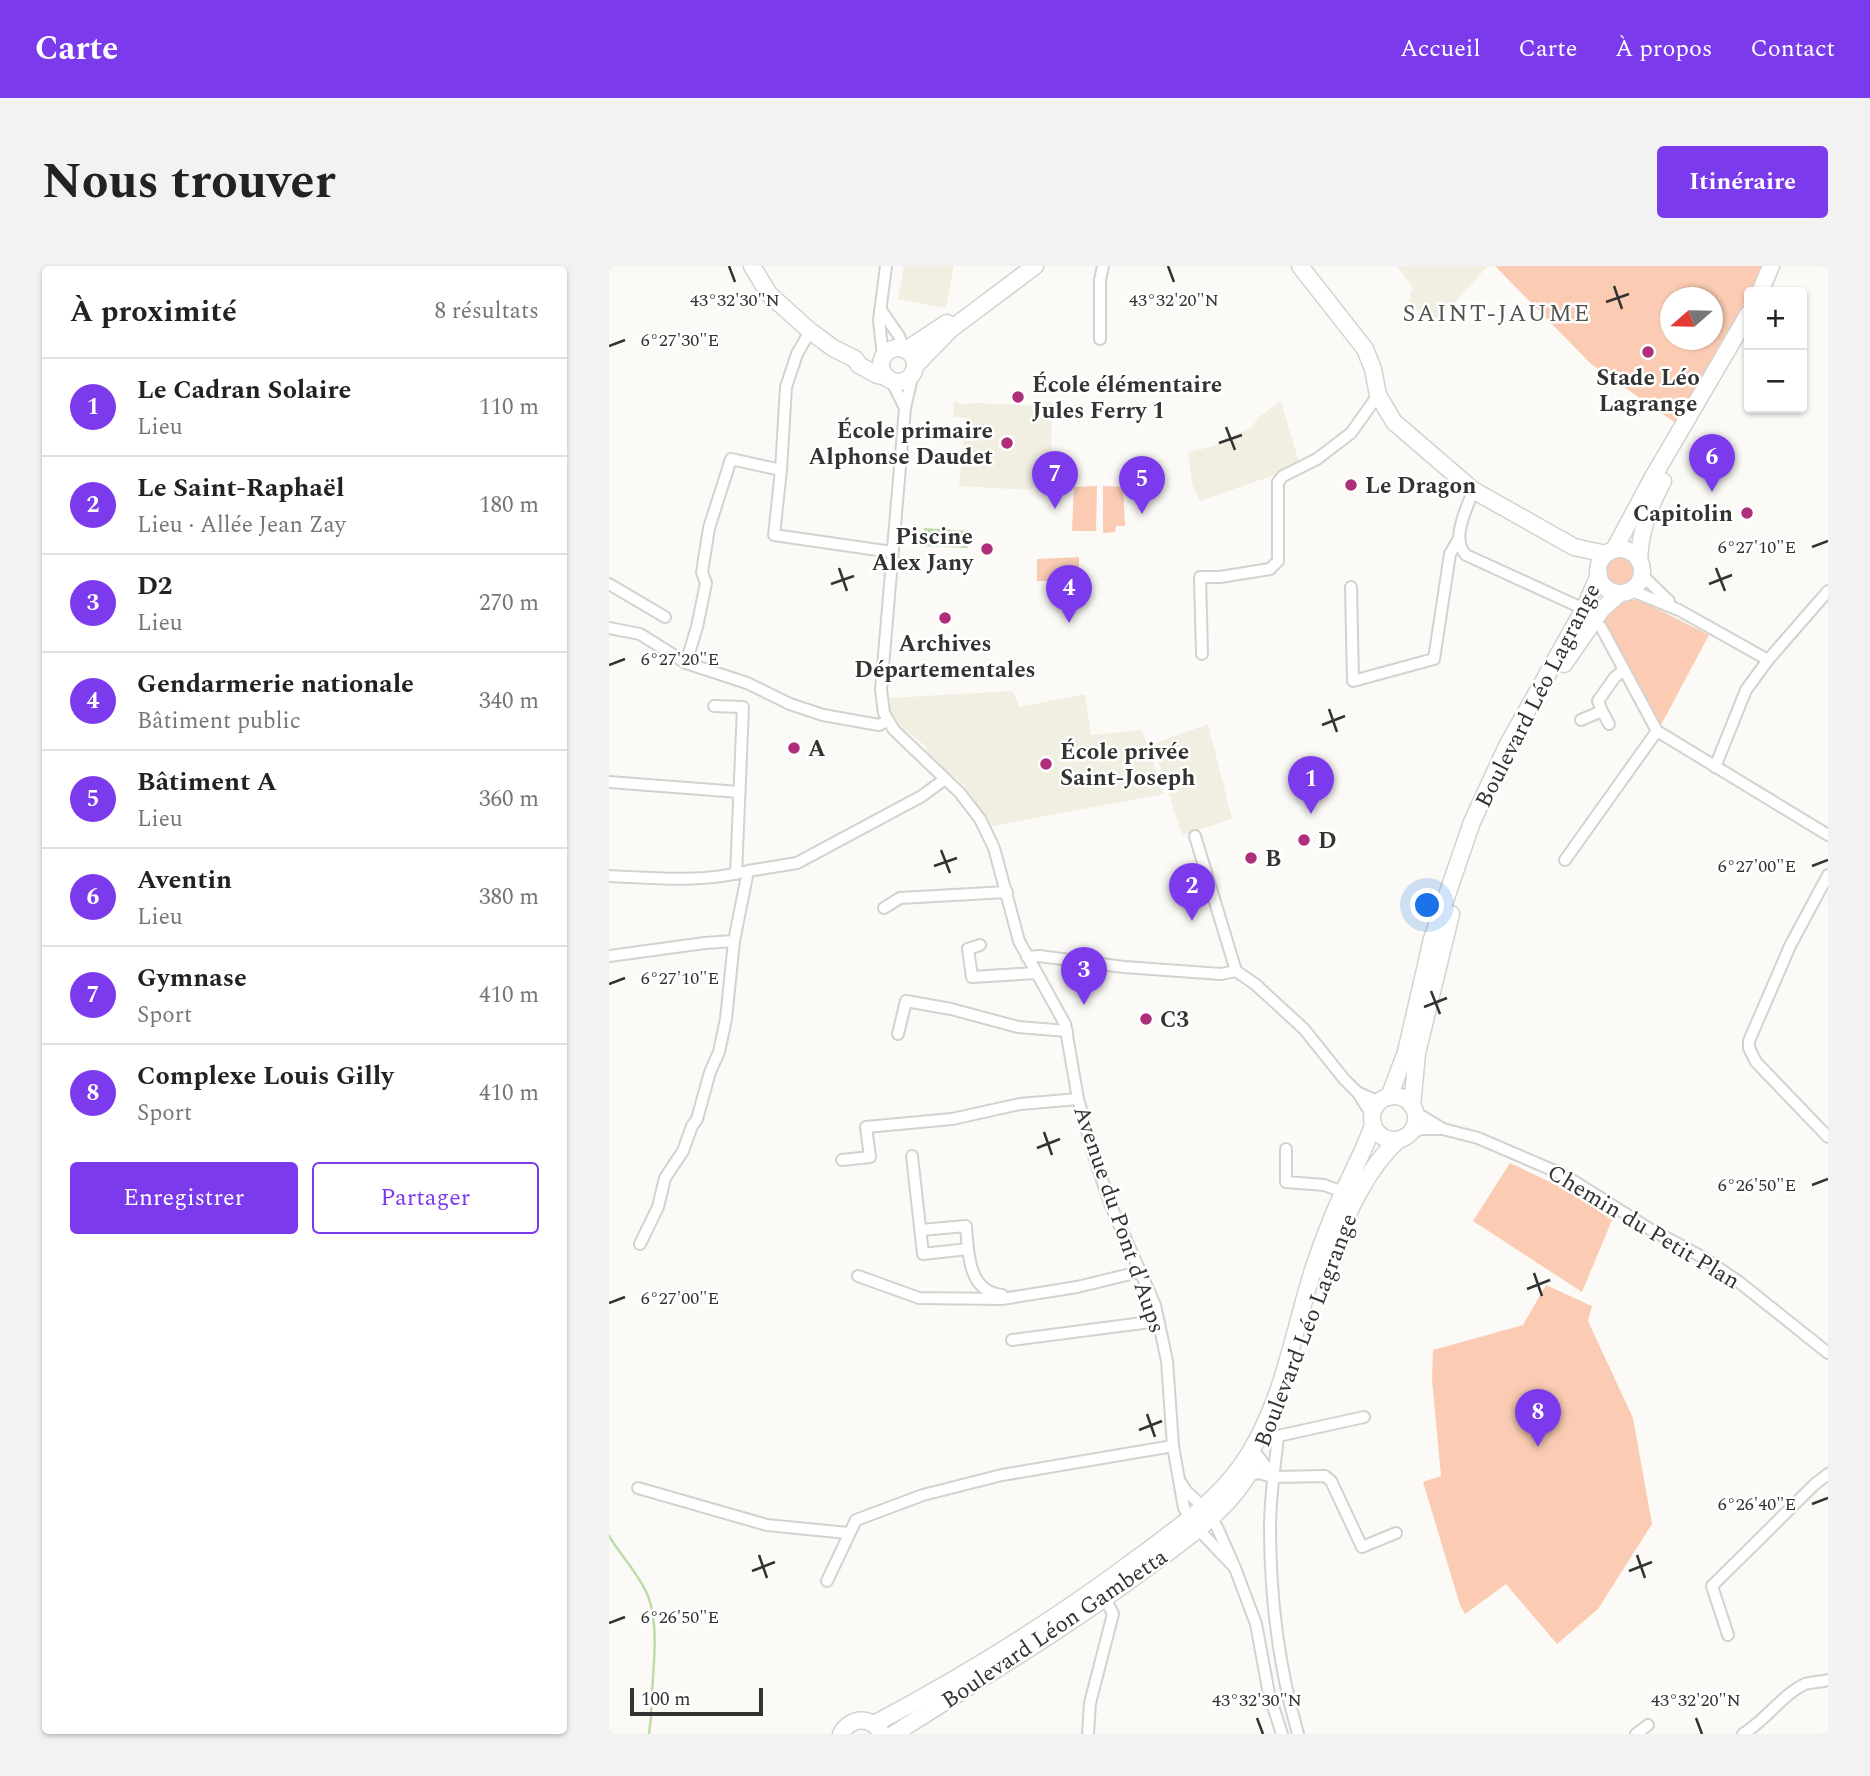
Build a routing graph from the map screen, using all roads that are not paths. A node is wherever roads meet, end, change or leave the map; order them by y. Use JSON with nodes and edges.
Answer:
{"nodes":[{"id":1,"x":752,"y":266,"type":"edge"},
{"id":2,"x":886,"y":266,"type":"edge"},
{"id":3,"x":1021,"y":266,"type":"edge"},
{"id":4,"x":1035,"y":266,"type":"edge"},
{"id":5,"x":1096,"y":266,"type":"edge"},
{"id":6,"x":1103,"y":266,"type":"edge"},
{"id":7,"x":1300,"y":266,"type":"edge"},
{"id":8,"x":1771,"y":266,"type":"edge"},
{"id":9,"x":1781,"y":266,"type":"edge"},
{"id":10,"x":1100,"y":280,"type":"junction"},
{"id":11,"x":1762,"y":287,"type":"edge"},
{"id":12,"x":1772,"y":287,"type":"edge"},
{"id":13,"x":880,"y":308,"type":"junction"},
{"id":14,"x":1744,"y":322,"type":"edge"},
{"id":15,"x":810,"y":331,"type":"junction"},
{"id":16,"x":1100,"y":339,"type":"dead end"},
{"id":17,"x":1744,"y":342,"type":"edge"},
{"id":18,"x":907,"y":344,"type":"junction"},
{"id":19,"x":883,"y":357,"type":"junction"},
{"id":20,"x":855,"y":359,"type":"junction"},
{"id":21,"x":914,"y":370,"type":"junction"},
{"id":22,"x":889,"y":378,"type":"junction"},
{"id":23,"x":1378,"y":395,"type":"junction"},
{"id":24,"x":905,"y":408,"type":"junction"},
{"id":25,"x":781,"y":470,"type":"junction"},
{"id":26,"x":1473,"y":490,"type":"junction"},
{"id":27,"x":1458,"y":540,"type":"junction"},
{"id":28,"x":1574,"y":547,"type":"junction"},
{"id":29,"x":892,"y":552,"type":"junction"},
{"id":30,"x":1610,"y":552,"type":"junction"},
{"id":31,"x":1640,"y":568,"type":"junction"},
{"id":32,"x":1599,"y":573,"type":"junction"},
{"id":33,"x":609,"y":584,"type":"edge"},
{"id":34,"x":1352,"y":587,"type":"dead end"},
{"id":35,"x":1828,"y":591,"type":"edge"},
{"id":36,"x":1625,"y":592,"type":"junction"},
{"id":37,"x":1584,"y":609,"type":"junction"},
{"id":38,"x":1679,"y":610,"type":"junction"},
{"id":39,"x":665,"y":617,"type":"dead end"},
{"id":40,"x":1601,"y":627,"type":"dead end"},
{"id":41,"x":609,"y":628,"type":"edge"},
{"id":42,"x":1202,"y":654,"type":"dead end"},
{"id":43,"x":1768,"y":660,"type":"junction"},
{"id":44,"x":686,"y":663,"type":"junction"},
{"id":45,"x":1624,"y":670,"type":"junction"},
{"id":46,"x":714,"y":706,"type":"dead end"},
{"id":47,"x":1602,"y":710,"type":"junction"},
{"id":48,"x":1581,"y":720,"type":"dead end"},
{"id":49,"x":888,"y":721,"type":"junction"},
{"id":50,"x":1609,"y":724,"type":"dead end"},
{"id":51,"x":1657,"y":731,"type":"junction"},
{"id":52,"x":1715,"y":767,"type":"junction"},
{"id":53,"x":945,"y":779,"type":"junction"},
{"id":54,"x":609,"y":782,"type":"edge"},
{"id":55,"x":739,"y":792,"type":"junction"},
{"id":56,"x":1828,"y":835,"type":"edge"},
{"id":57,"x":1195,"y":836,"type":"dead end"},
{"id":58,"x":1565,"y":860,"type":"dead end"},
{"id":59,"x":748,"y":871,"type":"junction"},
{"id":60,"x":736,"y":874,"type":"junction"},
{"id":61,"x":1828,"y":875,"type":"edge"},
{"id":62,"x":609,"y":876,"type":"edge"},
{"id":63,"x":1007,"y":892,"type":"junction"},
{"id":64,"x":884,"y":908,"type":"dead end"},
{"id":65,"x":734,"y":941,"type":"junction"},
{"id":66,"x":979,"y":945,"type":"dead end"},
{"id":67,"x":609,"y":956,"type":"edge"},
{"id":68,"x":1027,"y":957,"type":"junction"},
{"id":69,"x":1236,"y":971,"type":"junction"},
{"id":70,"x":1036,"y":973,"type":"junction"},
{"id":71,"x":1067,"y":1031,"type":"junction"},
{"id":72,"x":898,"y":1034,"type":"dead end"},
{"id":73,"x":1078,"y":1100,"type":"junction"},
{"id":74,"x":1413,"y":1109,"type":"junction"},
{"id":75,"x":1378,"y":1110,"type":"junction"},
{"id":76,"x":1443,"y":1129,"type":"junction"},
{"id":77,"x":1404,"y":1136,"type":"junction"},
{"id":78,"x":1828,"y":1137,"type":"edge"},
{"id":79,"x":1286,"y":1149,"type":"dead end"},
{"id":80,"x":912,"y":1156,"type":"dead end"},
{"id":81,"x":842,"y":1160,"type":"dead end"},
{"id":82,"x":1343,"y":1192,"type":"junction"},
{"id":83,"x":921,"y":1230,"type":"junction"},
{"id":84,"x":640,"y":1244,"type":"dead end"},
{"id":85,"x":968,"y":1249,"type":"junction"},
{"id":86,"x":1139,"y":1272,"type":"junction"},
{"id":87,"x":858,"y":1276,"type":"dead end"},
{"id":88,"x":1019,"y":1297,"type":"junction"},
{"id":89,"x":1159,"y":1321,"type":"junction"},
{"id":90,"x":1012,"y":1340,"type":"dead end"},
{"id":91,"x":1828,"y":1353,"type":"edge"},
{"id":92,"x":1364,"y":1417,"type":"dead end"},
{"id":93,"x":1274,"y":1435,"type":"junction"},
{"id":94,"x":1173,"y":1446,"type":"junction"},
{"id":95,"x":1258,"y":1456,"type":"junction"},
{"id":96,"x":1243,"y":1472,"type":"junction"},
{"id":97,"x":1828,"y":1474,"type":"edge"},
{"id":98,"x":1274,"y":1477,"type":"junction"},
{"id":99,"x":1180,"y":1480,"type":"junction"},
{"id":100,"x":638,"y":1488,"type":"dead end"},
{"id":101,"x":1207,"y":1512,"type":"junction"},
{"id":102,"x":1194,"y":1523,"type":"junction"},
{"id":103,"x":848,"y":1533,"type":"junction"},
{"id":104,"x":1396,"y":1533,"type":"dead end"},
{"id":105,"x":1235,"y":1568,"type":"junction"},
{"id":106,"x":827,"y":1581,"type":"dead end"},
{"id":107,"x":1097,"y":1599,"type":"junction"},
{"id":108,"x":1728,"y":1635,"type":"dead end"},
{"id":109,"x":1828,"y":1680,"type":"edge"},
{"id":110,"x":1648,"y":1725,"type":"dead end"},
{"id":111,"x":878,"y":1729,"type":"edge"},
{"id":112,"x":1761,"y":1729,"type":"edge"},
{"id":113,"x":841,"y":1734,"type":"edge"},
{"id":114,"x":894,"y":1734,"type":"edge"},
{"id":115,"x":1088,"y":1734,"type":"edge"},
{"id":116,"x":1282,"y":1734,"type":"edge"},
{"id":117,"x":1298,"y":1734,"type":"edge"},
{"id":118,"x":1636,"y":1734,"type":"edge"},
{"id":119,"x":1743,"y":1734,"type":"edge"}],
"edges":[{"from":1,"to":15,"type":"main road"},
{"from":2,"to":13,"type":"street"},
{"from":3,"to":18,"type":"main road"},
{"from":4,"to":21,"type":"main road"},
{"from":5,"to":10,"type":"street"},
{"from":6,"to":10,"type":"street"},
{"from":7,"to":23,"type":"main road"},
{"from":8,"to":11,"type":"main road"},
{"from":9,"to":12,"type":"main road"},
{"from":10,"to":16,"type":"street"},
{"from":13,"to":18,"type":"street"},
{"from":13,"to":19,"type":"street"},
{"from":14,"to":30,"type":"main road"},
{"from":15,"to":20,"type":"main road"},
{"from":15,"to":25,"type":"street"},
{"from":17,"to":31,"type":"main road"},
{"from":18,"to":19,"type":"main road"},
{"from":18,"to":21,"type":"main road"},
{"from":19,"to":20,"type":"main road"},
{"from":19,"to":22,"type":"main road"},
{"from":20,"to":22,"type":"main road"},
{"from":21,"to":22,"type":"main road"},
{"from":21,"to":24,"type":"street"},
{"from":22,"to":24,"type":"street"},
{"from":23,"to":26,"type":"main road"},
{"from":23,"to":42,"type":"street"},
{"from":24,"to":29,"type":"street"},
{"from":25,"to":29,"type":"street"},
{"from":25,"to":44,"type":"street"},
{"from":26,"to":27,"type":"street"},
{"from":26,"to":28,"type":"main road"},
{"from":27,"to":34,"type":"street"},
{"from":27,"to":37,"type":"street"},
{"from":28,"to":30,"type":"main road"},
{"from":28,"to":32,"type":"main road"},
{"from":29,"to":49,"type":"street"},
{"from":30,"to":31,"type":"main road"},
{"from":30,"to":32,"type":"main road"},
{"from":31,"to":36,"type":"main road"},
{"from":31,"to":38,"type":"street"},
{"from":32,"to":36,"type":"main road"},
{"from":32,"to":37,"type":"main road","name":"Boulevard Léo Lagrange"},
{"from":33,"to":39,"type":"street"},
{"from":35,"to":43,"type":"street"},
{"from":36,"to":38,"type":"street"},
{"from":36,"to":74,"type":"main road","name":"Boulevard Léo Lagrange"},
{"from":37,"to":75,"type":"main road","name":"Boulevard Léo Lagrange"},
{"from":38,"to":43,"type":"street"},
{"from":40,"to":45,"type":"street"},
{"from":41,"to":44,"type":"street"},
{"from":43,"to":52,"type":"street"},
{"from":44,"to":49,"type":"street"},
{"from":45,"to":47,"type":"street"},
{"from":45,"to":51,"type":"street"},
{"from":46,"to":55,"type":"street"},
{"from":47,"to":48,"type":"street"},
{"from":47,"to":50,"type":"street"},
{"from":49,"to":53,"type":"street","name":"Avenue du Pont d'Aups"},
{"from":51,"to":52,"type":"street"},
{"from":51,"to":58,"type":"street"},
{"from":52,"to":56,"type":"street"},
{"from":53,"to":59,"type":"street"},
{"from":53,"to":63,"type":"street","name":"Avenue du Pont d'Aups"},
{"from":54,"to":55,"type":"street"},
{"from":55,"to":60,"type":"street"},
{"from":57,"to":69,"type":"street"},
{"from":59,"to":60,"type":"street"},
{"from":59,"to":65,"type":"street"},
{"from":60,"to":62,"type":"street"},
{"from":61,"to":78,"type":"street"},
{"from":63,"to":64,"type":"street"},
{"from":63,"to":68,"type":"street","name":"Avenue du Pont d'Aups"},
{"from":65,"to":67,"type":"street"},
{"from":65,"to":84,"type":"street"},
{"from":66,"to":70,"type":"street"},
{"from":68,"to":69,"type":"street"},
{"from":68,"to":70,"type":"street","name":"Avenue du Pont d'Aups"},
{"from":69,"to":75,"type":"street"},
{"from":70,"to":71,"type":"street","name":"Avenue du Pont d'Aups"},
{"from":71,"to":72,"type":"street"},
{"from":71,"to":73,"type":"street","name":"Avenue du Pont d'Aups"},
{"from":73,"to":81,"type":"street"},
{"from":73,"to":86,"type":"street","name":"Avenue du Pont d'Aups"},
{"from":74,"to":75,"type":"main road"},
{"from":74,"to":76,"type":"street","name":"Chemin du Petit Plan"},
{"from":74,"to":77,"type":"main road"},
{"from":75,"to":77,"type":"main road"},
{"from":75,"to":82,"type":"main road","name":"Boulevard Léo Lagrange"},
{"from":76,"to":77,"type":"street","name":"Chemin du Petit Plan"},
{"from":76,"to":91,"type":"street","name":"Chemin du Petit Plan"},
{"from":77,"to":93,"type":"main road","name":"Boulevard Léo Lagrange"},
{"from":79,"to":82,"type":"street"},
{"from":80,"to":83,"type":"street"},
{"from":82,"to":96,"type":"main road","name":"Boulevard Léo Lagrange"},
{"from":83,"to":85,"type":"street"},
{"from":83,"to":85,"type":"street"},
{"from":85,"to":88,"type":"street"},
{"from":86,"to":88,"type":"street"},
{"from":86,"to":89,"type":"street","name":"Avenue du Pont d'Aups"},
{"from":87,"to":88,"type":"street"},
{"from":89,"to":90,"type":"street"},
{"from":89,"to":94,"type":"street","name":"Avenue du Pont d'Aups"},
{"from":92,"to":93,"type":"street"},
{"from":93,"to":95,"type":"main road","name":"Boulevard Léo Lagrange"},
{"from":93,"to":98,"type":"street"},
{"from":94,"to":99,"type":"street","name":"Avenue du Pont d'Aups"},
{"from":94,"to":103,"type":"street"},
{"from":95,"to":96,"type":"main road","name":"Boulevard Léo Lagrange"},
{"from":95,"to":98,"type":"street"},
{"from":96,"to":98,"type":"street"},
{"from":96,"to":101,"type":"main road","name":"Boulevard Léo Lagrange"},
{"from":97,"to":108,"type":"street"},
{"from":98,"to":104,"type":"street"},
{"from":98,"to":117,"type":"street"},
{"from":99,"to":101,"type":"street","name":"Avenue du Pont d'Aups"},
{"from":99,"to":102,"type":"street","name":"Avenue du Pont d'Aups"},
{"from":100,"to":103,"type":"street"},
{"from":101,"to":102,"type":"main road","name":"Boulevard Léon Gambetta"},
{"from":101,"to":105,"type":"street","name":"Avenue du Pont d'Aups"},
{"from":102,"to":105,"type":"street","name":"Avenue du Pont d'Aups"},
{"from":102,"to":107,"type":"main road","name":"Boulevard Léon Gambetta"},
{"from":103,"to":106,"type":"street"},
{"from":105,"to":116,"type":"street","name":"Avenue du Pont d'Aups"},
{"from":107,"to":111,"type":"main road","name":"Boulevard Léon Gambetta"},
{"from":107,"to":114,"type":"main road","name":"Boulevard Léon Gambetta"},
{"from":107,"to":115,"type":"street"},
{"from":109,"to":112,"type":"street"},
{"from":110,"to":118,"type":"street"},
{"from":111,"to":113,"type":"main road","name":"Boulevard Léon Gambetta"},
{"from":112,"to":119,"type":"street"}]}
